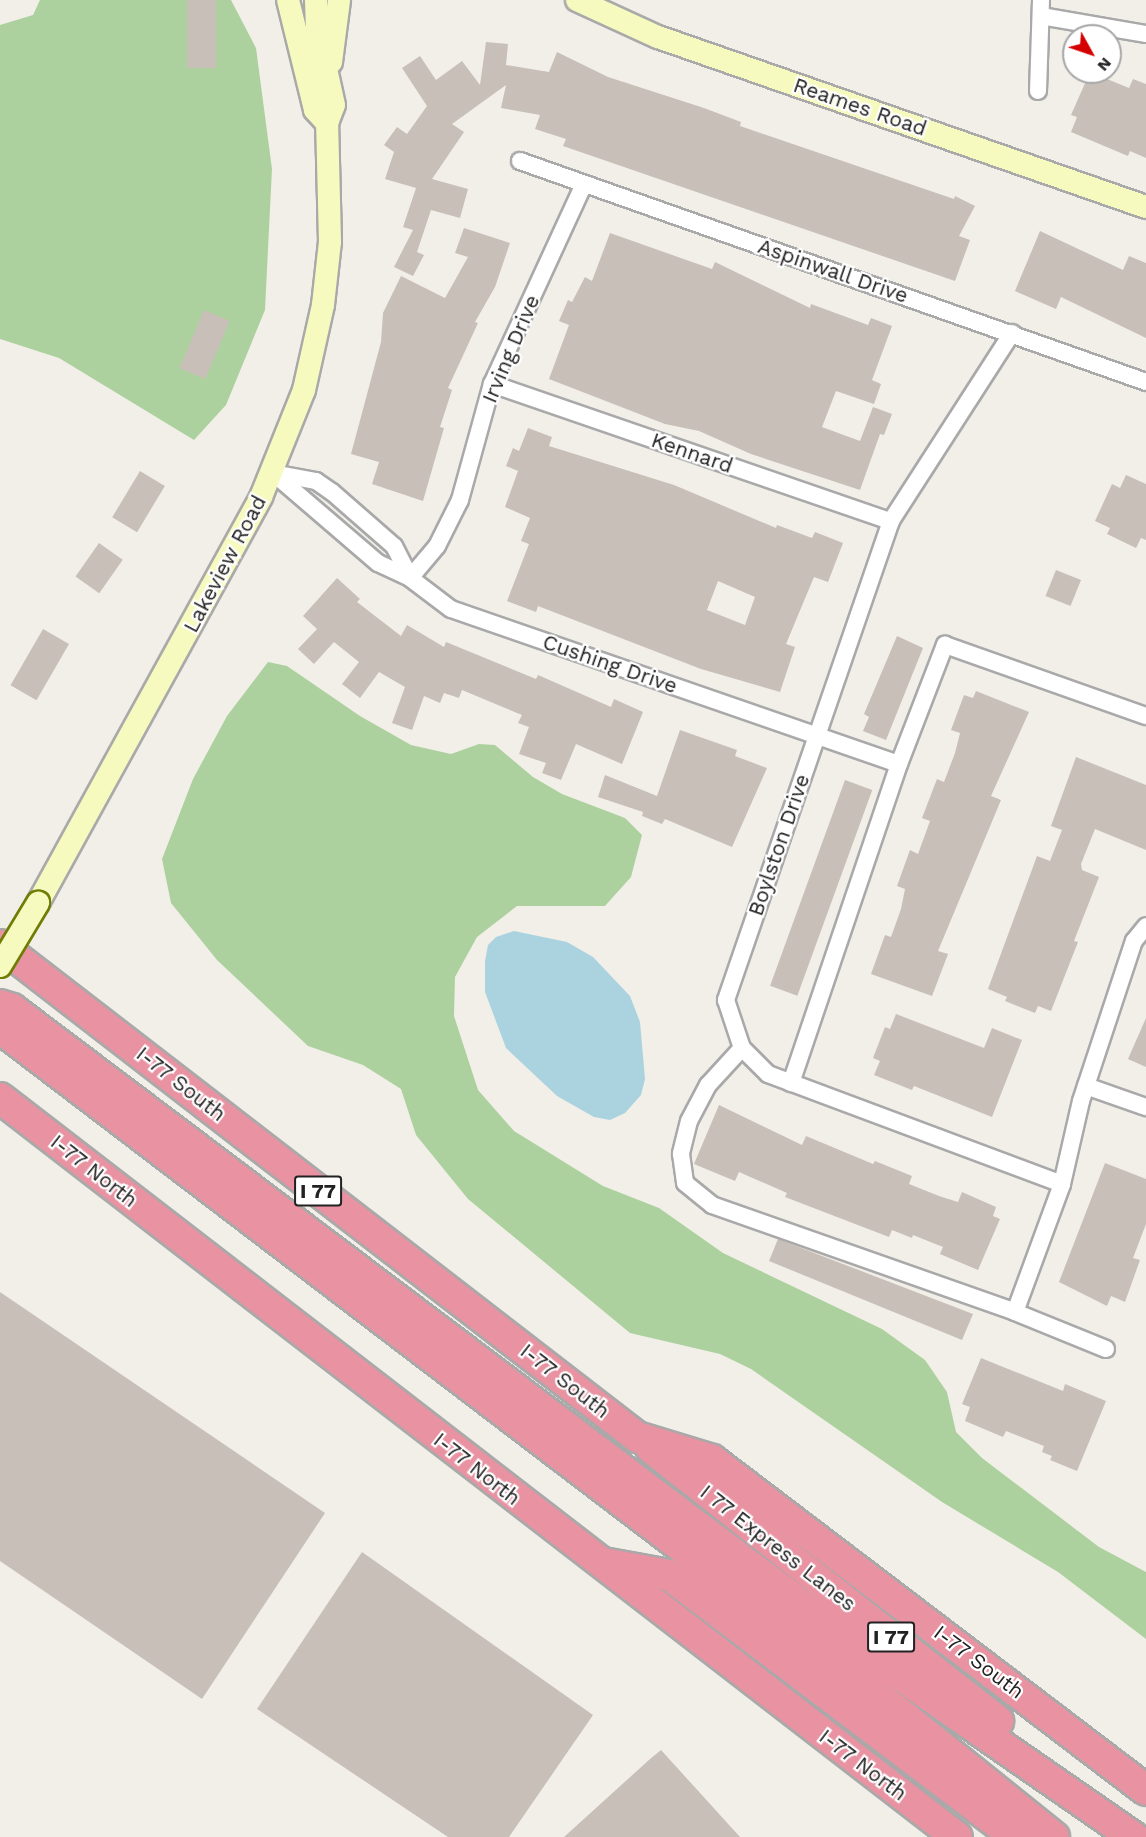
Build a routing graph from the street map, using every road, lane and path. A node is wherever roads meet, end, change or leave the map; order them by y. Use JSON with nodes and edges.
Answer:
{"nodes":[{"id":1,"x":288,"y":0,"type":"edge"},
{"id":2,"x":316,"y":0,"type":"edge"},
{"id":3,"x":339,"y":0,"type":"edge"},
{"id":4,"x":577,"y":0,"type":"edge"},
{"id":5,"x":1041,"y":8,"type":"edge"},
{"id":6,"x":1146,"y":34,"type":"edge"},
{"id":7,"x":329,"y":78,"type":"junction"},
{"id":8,"x":1038,"y":91,"type":"dead end"},
{"id":9,"x":327,"y":123,"type":"junction"},
{"id":10,"x":520,"y":161,"type":"dead end"},
{"id":11,"x":584,"y":184,"type":"junction"},
{"id":12,"x":1146,"y":207,"type":"edge"},
{"id":13,"x":1012,"y":333,"type":"junction"},
{"id":14,"x":1146,"y":382,"type":"edge"},
{"id":15,"x":492,"y":384,"type":"junction"},
{"id":16,"x":273,"y":473,"type":"junction"},
{"id":17,"x":891,"y":521,"type":"junction"},
{"id":18,"x":410,"y":578,"type":"junction"},
{"id":19,"x":1146,"y":716,"type":"edge"},
{"id":20,"x":817,"y":735,"type":"junction"},
{"id":21,"x":899,"y":764,"type":"junction"},
{"id":22,"x":1146,"y":926,"type":"edge"},
{"id":23,"x":0,"y":945,"type":"edge"},
{"id":24,"x":0,"y":966,"type":"edge"},
{"id":25,"x":0,"y":1005,"type":"edge"},
{"id":26,"x":0,"y":1028,"type":"edge"},
{"id":27,"x":742,"y":1048,"type":"junction"},
{"id":28,"x":51,"y":1052,"type":"junction"},
{"id":29,"x":791,"y":1083,"type":"junction"},
{"id":30,"x":1086,"y":1086,"type":"junction"},
{"id":31,"x":0,"y":1098,"type":"edge"},
{"id":32,"x":1146,"y":1107,"type":"edge"},
{"id":33,"x":1062,"y":1184,"type":"junction"},
{"id":34,"x":1015,"y":1312,"type":"junction"},
{"id":35,"x":1106,"y":1349,"type":"dead end"},
{"id":36,"x":637,"y":1437,"type":"junction"},
{"id":37,"x":597,"y":1562,"type":"junction"},
{"id":38,"x":1146,"y":1790,"type":"edge"},
{"id":39,"x":957,"y":1837,"type":"edge"},
{"id":40,"x":1015,"y":1837,"type":"edge"},
{"id":41,"x":1054,"y":1837,"type":"edge"},
{"id":42,"x":1133,"y":1837,"type":"edge"},
{"id":43,"x":1145,"y":1837,"type":"edge"}],
"edges":[{"from":1,"to":9,"type":"main road","name":"Lakeview Road"},
{"from":2,"to":7,"type":"main road","name":"Lakeview Road"},
{"from":3,"to":7,"type":"main road"},
{"from":4,"to":12,"type":"main road","name":"Reames Road"},
{"from":5,"to":6,"type":"street"},
{"from":5,"to":8,"type":"street"},
{"from":7,"to":9,"type":"main road","name":"Lakeview Road"},
{"from":9,"to":16,"type":"main road","name":"Lakeview Road"},
{"from":10,"to":11,"type":"street","name":"Aspinwall Drive"},
{"from":11,"to":13,"type":"street","name":"Aspinwall Drive"},
{"from":11,"to":15,"type":"street","name":"Irving Drive"},
{"from":13,"to":14,"type":"street","name":"Aspinwall Drive"},
{"from":13,"to":17,"type":"street","name":"Boylston Drive"},
{"from":15,"to":17,"type":"street","name":"Kennard"},
{"from":15,"to":18,"type":"street","name":"Irving Drive"},
{"from":16,"to":18,"type":"street","name":"Cushing Drive"},
{"from":16,"to":18,"type":"street","name":"Cushing Drive"},
{"from":16,"to":24,"type":"main road","name":"Lakeview Road","bridge":true},
{"from":17,"to":20,"type":"street","name":"Boylston Drive"},
{"from":18,"to":20,"type":"street","name":"Cushing Drive"},
{"from":19,"to":21,"type":"street"},
{"from":20,"to":21,"type":"street","name":"Cushing Drive"},
{"from":20,"to":27,"type":"street","name":"Boylston Drive"},
{"from":21,"to":29,"type":"street"},
{"from":22,"to":30,"type":"street"},
{"from":23,"to":36,"type":"highway","name":"I-77 South","number":"I 77"},
{"from":25,"to":28,"type":"highway"},
{"from":26,"to":28,"type":"highway"},
{"from":27,"to":29,"type":"street","name":"Boylston Drive"},
{"from":27,"to":34,"type":"street"},
{"from":28,"to":41,"type":"highway"},
{"from":28,"to":42,"type":"highway"},
{"from":29,"to":33,"type":"street","name":"Boylston Drive"},
{"from":30,"to":32,"type":"street"},
{"from":30,"to":33,"type":"street"},
{"from":31,"to":37,"type":"highway","name":"I-77 North"},
{"from":33,"to":34,"type":"street"},
{"from":34,"to":35,"type":"street"},
{"from":36,"to":38,"type":"highway","name":"I-77 South","number":"I 77"},
{"from":36,"to":43,"type":"highway","name":"I 77 Express Lanes","number":"I 77"},
{"from":37,"to":39,"type":"highway","name":"I-77 North"},
{"from":37,"to":40,"type":"highway"}]}
